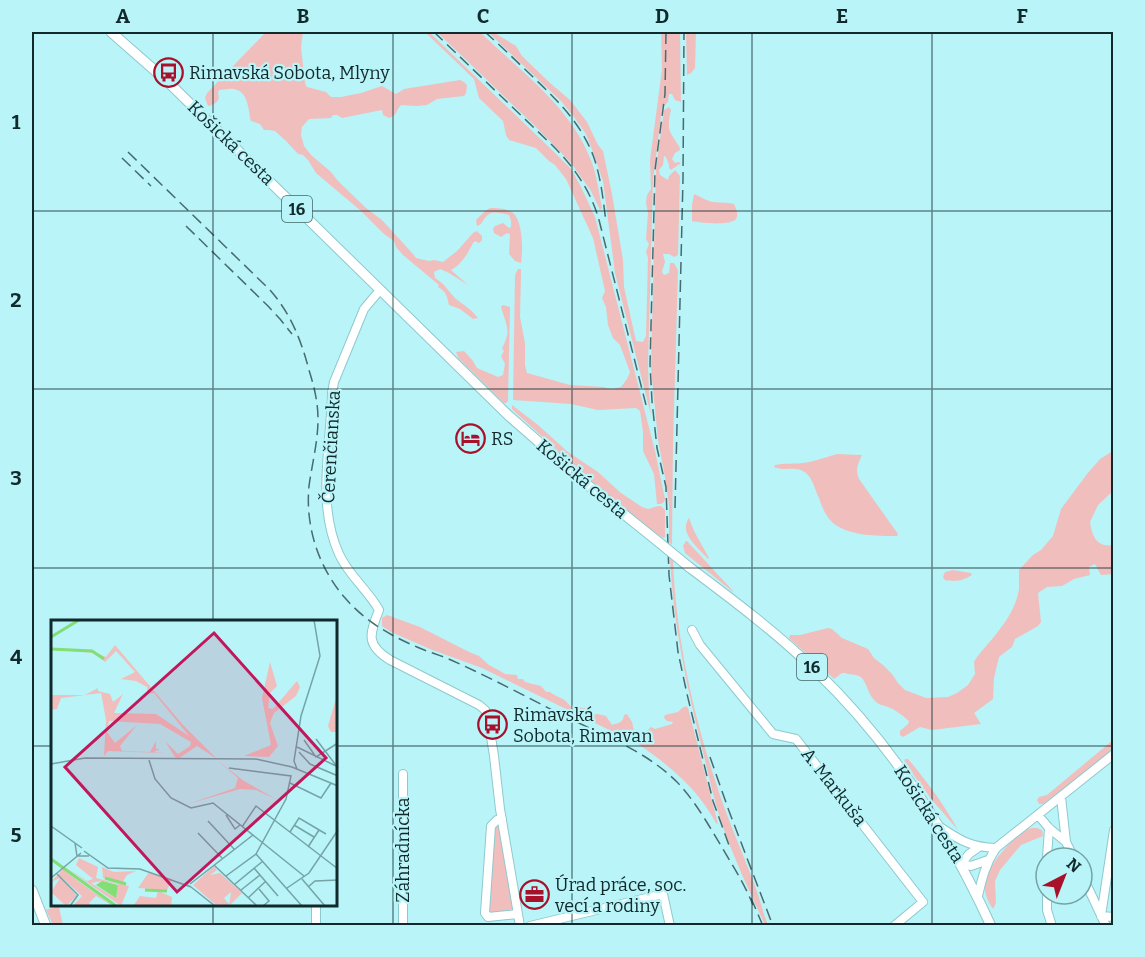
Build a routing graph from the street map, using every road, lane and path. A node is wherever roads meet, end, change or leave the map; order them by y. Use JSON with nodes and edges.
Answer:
{"nodes":[{"id":1,"x":111,"y":32,"type":"edge"},
{"id":2,"x":380,"y":290,"type":"junction"},
{"id":3,"x":692,"y":630,"type":"dead end"},
{"id":4,"x":1113,"y":754,"type":"edge"},
{"id":5,"x":403,"y":774,"type":"dead end"},
{"id":6,"x":1061,"y":797,"type":"junction"},
{"id":7,"x":1038,"y":815,"type":"junction"},
{"id":8,"x":502,"y":819,"type":"junction"},
{"id":9,"x":940,"y":827,"type":"junction"},
{"id":10,"x":1049,"y":828,"type":"junction"},
{"id":11,"x":1113,"y":830,"type":"edge"},
{"id":12,"x":1066,"y":842,"type":"junction"},
{"id":13,"x":1048,"y":846,"type":"edge"},
{"id":14,"x":1068,"y":846,"type":"edge"},
{"id":15,"x":979,"y":847,"type":"junction"},
{"id":16,"x":996,"y":848,"type":"junction"},
{"id":17,"x":988,"y":860,"type":"junction"},
{"id":18,"x":962,"y":864,"type":"junction"},
{"id":19,"x":32,"y":890,"type":"edge"},
{"id":20,"x":978,"y":896,"type":"junction"},
{"id":21,"x":1094,"y":901,"type":"edge"},
{"id":22,"x":316,"y":906,"type":"edge"},
{"id":23,"x":1047,"y":906,"type":"edge"},
{"id":24,"x":518,"y":914,"type":"junction"},
{"id":25,"x":1101,"y":916,"type":"junction"},
{"id":26,"x":1113,"y":917,"type":"edge"},
{"id":27,"x":895,"y":925,"type":"edge"},
{"id":28,"x":46,"y":926,"type":"edge"},
{"id":29,"x":316,"y":926,"type":"edge"},
{"id":30,"x":403,"y":926,"type":"edge"},
{"id":31,"x":520,"y":926,"type":"edge"},
{"id":32,"x":530,"y":926,"type":"edge"},
{"id":33,"x":670,"y":926,"type":"edge"},
{"id":34,"x":991,"y":926,"type":"edge"},
{"id":35,"x":1052,"y":926,"type":"edge"},
{"id":36,"x":1106,"y":926,"type":"edge"}],
"edges":[{"from":1,"to":2,"type":"main road","name":"Košická cesta","number":"16"},
{"from":2,"to":8,"type":"street","name":"Čerenčianska"},
{"from":2,"to":9,"type":"main road","name":"Košická cesta","number":"16","bridge":true},
{"from":3,"to":27,"type":"street","name":"A. Markuša"},
{"from":4,"to":6,"type":"street"},
{"from":5,"to":30,"type":"street","name":"Záhradnícka"},
{"from":6,"to":7,"type":"street"},
{"from":6,"to":12,"type":"street"},
{"from":7,"to":10,"type":"street"},
{"from":7,"to":16,"type":"street"},
{"from":8,"to":24,"type":"street","name":"Čerenčianska"},
{"from":8,"to":24,"type":"street"},
{"from":9,"to":15,"type":"street"},
{"from":9,"to":18,"type":"main road","name":"Košická cesta","number":"16"},
{"from":10,"to":12,"type":"street"},
{"from":10,"to":13,"type":"street"},
{"from":11,"to":25,"type":"street"},
{"from":12,"to":14,"type":"street"},
{"from":15,"to":16,"type":"street"},
{"from":15,"to":18,"type":"street"},
{"from":16,"to":17,"type":"street"},
{"from":17,"to":18,"type":"street"},
{"from":17,"to":20,"type":"street"},
{"from":18,"to":20,"type":"main road","name":"Košická cesta","number":"16"},
{"from":19,"to":28,"type":"main road"},
{"from":20,"to":34,"type":"main road","name":"Košická cesta","number":"16"},
{"from":21,"to":25,"type":"street"},
{"from":22,"to":29,"type":"street"},
{"from":23,"to":35,"type":"street"},
{"from":24,"to":31,"type":"street","name":"Čerenčianska"},
{"from":25,"to":26,"type":"street"},
{"from":25,"to":36,"type":"street"},
{"from":32,"to":33,"type":"street"}]}
